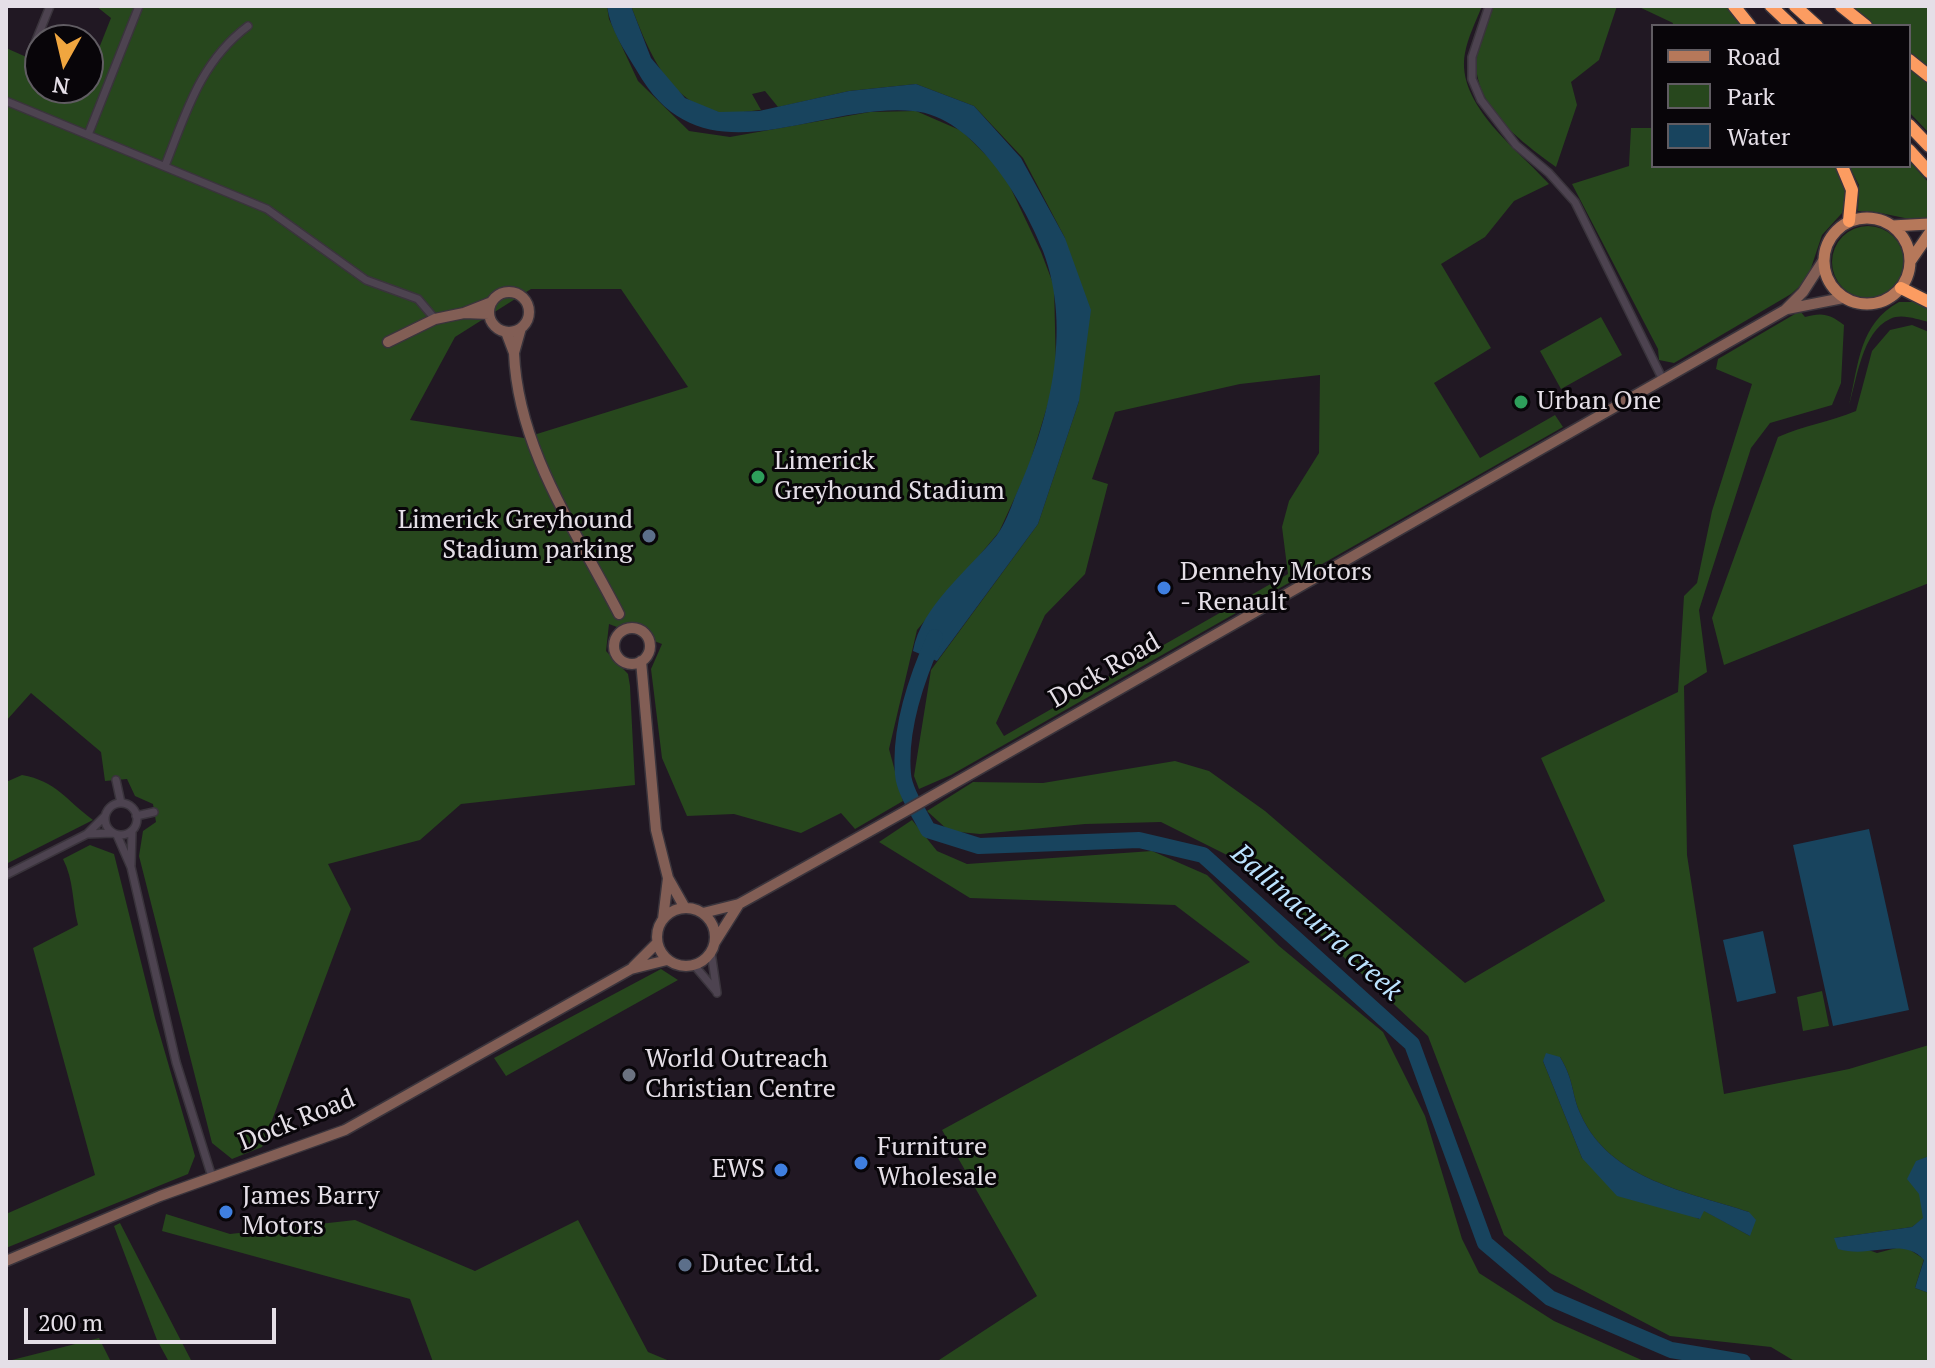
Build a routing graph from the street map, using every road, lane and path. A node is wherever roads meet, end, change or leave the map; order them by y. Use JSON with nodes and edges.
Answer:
{"nodes":[{"id":1,"x":1489,"y":6,"type":"edge"},
{"id":2,"x":1734,"y":6,"type":"edge"},
{"id":3,"x":1771,"y":6,"type":"edge"},
{"id":4,"x":1795,"y":6,"type":"edge"},
{"id":5,"x":1841,"y":6,"type":"edge"},
{"id":6,"x":137,"y":7,"type":"edge"},
{"id":7,"x":1748,"y":24,"type":"edge"},
{"id":8,"x":1790,"y":24,"type":"edge"},
{"id":9,"x":1815,"y":24,"type":"edge"},
{"id":10,"x":1864,"y":24,"type":"edge"},
{"id":11,"x":248,"y":26,"type":"dead end"},
{"id":12,"x":1911,"y":62,"type":"edge"},
{"id":13,"x":1929,"y":76,"type":"edge"},
{"id":14,"x":6,"y":101,"type":"edge"},
{"id":15,"x":1911,"y":127,"type":"edge"},
{"id":16,"x":88,"y":135,"type":"junction"},
{"id":17,"x":1929,"y":146,"type":"edge"},
{"id":18,"x":1911,"y":152,"type":"edge"},
{"id":19,"x":165,"y":166,"type":"junction"},
{"id":20,"x":1843,"y":168,"type":"edge"},
{"id":21,"x":1929,"y":172,"type":"edge"},
{"id":22,"x":1849,"y":221,"type":"junction"},
{"id":23,"x":1929,"y":224,"type":"edge"},
{"id":24,"x":1892,"y":226,"type":"junction"},
{"id":25,"x":1929,"y":234,"type":"edge"},
{"id":26,"x":1823,"y":261,"type":"junction"},
{"id":27,"x":1910,"y":262,"type":"junction"},
{"id":28,"x":1901,"y":288,"type":"junction"},
{"id":29,"x":1843,"y":298,"type":"junction"},
{"id":30,"x":492,"y":302,"type":"junction"},
{"id":31,"x":1929,"y":302,"type":"edge"},
{"id":32,"x":1785,"y":310,"type":"junction"},
{"id":33,"x":464,"y":313,"type":"junction"},
{"id":34,"x":489,"y":314,"type":"junction"},
{"id":35,"x":435,"y":319,"type":"junction"},
{"id":36,"x":521,"y":328,"type":"junction"},
{"id":37,"x":506,"y":332,"type":"junction"},
{"id":38,"x":388,"y":342,"type":"dead end"},
{"id":39,"x":514,"y":353,"type":"junction"},
{"id":40,"x":1663,"y":380,"type":"junction"},
{"id":41,"x":619,"y":614,"type":"junction"},
{"id":42,"x":635,"y":628,"type":"junction"},
{"id":43,"x":616,"y":638,"type":"junction"},
{"id":44,"x":641,"y":661,"type":"junction"},
{"id":45,"x":629,"y":663,"type":"junction"},
{"id":46,"x":642,"y":684,"type":"junction"},
{"id":47,"x":116,"y":780,"type":"dead end"},
{"id":48,"x":121,"y":803,"type":"junction"},
{"id":49,"x":154,"y":812,"type":"dead end"},
{"id":50,"x":105,"y":816,"type":"junction"},
{"id":51,"x":136,"y":816,"type":"junction"},
{"id":52,"x":132,"y":831,"type":"junction"},
{"id":53,"x":87,"y":834,"type":"junction"},
{"id":54,"x":115,"y":834,"type":"junction"},
{"id":55,"x":131,"y":867,"type":"junction"},
{"id":56,"x":6,"y":875,"type":"edge"},
{"id":57,"x":668,"y":878,"type":"junction"},
{"id":58,"x":739,"y":904,"type":"junction"},
{"id":59,"x":685,"y":908,"type":"junction"},
{"id":60,"x":703,"y":913,"type":"junction"},
{"id":61,"x":663,"y":919,"type":"junction"},
{"id":62,"x":657,"y":943,"type":"junction"},
{"id":63,"x":713,"y":947,"type":"junction"},
{"id":64,"x":667,"y":960,"type":"junction"},
{"id":65,"x":694,"y":965,"type":"junction"},
{"id":66,"x":631,"y":969,"type":"junction"},
{"id":67,"x":212,"y":1177,"type":"junction"},
{"id":68,"x":6,"y":1261,"type":"edge"}],
"edges":[{"from":1,"to":40,"type":"street"},
{"from":2,"to":7,"type":"highway"},
{"from":3,"to":8,"type":"highway"},
{"from":4,"to":9,"type":"highway"},
{"from":5,"to":10,"type":"highway"},
{"from":6,"to":16,"type":"street"},
{"from":11,"to":19,"type":"street"},
{"from":12,"to":13,"type":"highway"},
{"from":14,"to":16,"type":"street"},
{"from":15,"to":17,"type":"highway"},
{"from":16,"to":19,"type":"street"},
{"from":18,"to":21,"type":"highway"},
{"from":19,"to":35,"type":"street"},
{"from":20,"to":22,"type":"highway"},
{"from":22,"to":24,"type":"main road"},
{"from":22,"to":26,"type":"main road"},
{"from":23,"to":24,"type":"main road"},
{"from":24,"to":27,"type":"main road"},
{"from":25,"to":27,"type":"main road"},
{"from":26,"to":29,"type":"main road"},
{"from":26,"to":32,"type":"main road","name":"Dock Road"},
{"from":27,"to":28,"type":"main road"},
{"from":28,"to":29,"type":"main road"},
{"from":28,"to":31,"type":"highway"},
{"from":29,"to":32,"type":"main road","name":"Dock Road"},
{"from":30,"to":33,"type":"main road"},
{"from":30,"to":34,"type":"main road"},
{"from":30,"to":36,"type":"main road"},
{"from":32,"to":40,"type":"main road","name":"Dock Road"},
{"from":33,"to":34,"type":"main road"},
{"from":33,"to":35,"type":"main road"},
{"from":34,"to":37,"type":"main road"},
{"from":35,"to":38,"type":"main road"},
{"from":36,"to":37,"type":"main road"},
{"from":36,"to":39,"type":"main road"},
{"from":37,"to":39,"type":"main road"},
{"from":39,"to":41,"type":"main road"},
{"from":40,"to":58,"type":"main road","name":"Dock Road"},
{"from":41,"to":42,"type":"main road"},
{"from":41,"to":43,"type":"main road"},
{"from":42,"to":43,"type":"main road"},
{"from":42,"to":44,"type":"main road"},
{"from":43,"to":45,"type":"main road"},
{"from":44,"to":45,"type":"main road"},
{"from":44,"to":46,"type":"main road"},
{"from":45,"to":46,"type":"main road"},
{"from":46,"to":57,"type":"main road"},
{"from":47,"to":48,"type":"street"},
{"from":48,"to":50,"type":"street"},
{"from":48,"to":51,"type":"street"},
{"from":49,"to":51,"type":"street"},
{"from":50,"to":53,"type":"street"},
{"from":50,"to":54,"type":"street"},
{"from":51,"to":52,"type":"street"},
{"from":52,"to":54,"type":"street"},
{"from":52,"to":55,"type":"street"},
{"from":53,"to":54,"type":"street"},
{"from":53,"to":56,"type":"street"},
{"from":54,"to":55,"type":"street"},
{"from":55,"to":67,"type":"street"},
{"from":57,"to":59,"type":"main road"},
{"from":57,"to":61,"type":"main road"},
{"from":58,"to":60,"type":"main road","name":"Dock Road"},
{"from":58,"to":63,"type":"main road","name":"Dock Road"},
{"from":59,"to":60,"type":"main road"},
{"from":59,"to":61,"type":"main road"},
{"from":60,"to":63,"type":"main road"},
{"from":61,"to":62,"type":"main road"},
{"from":62,"to":64,"type":"main road"},
{"from":62,"to":66,"type":"main road","name":"Dock Road"},
{"from":63,"to":65,"type":"main road"},
{"from":63,"to":65,"type":"street"},
{"from":64,"to":65,"type":"main road"},
{"from":64,"to":66,"type":"main road","name":"Dock Road"},
{"from":66,"to":67,"type":"main road","name":"Dock Road"},
{"from":67,"to":68,"type":"main road","name":"Dock Road"}]}
